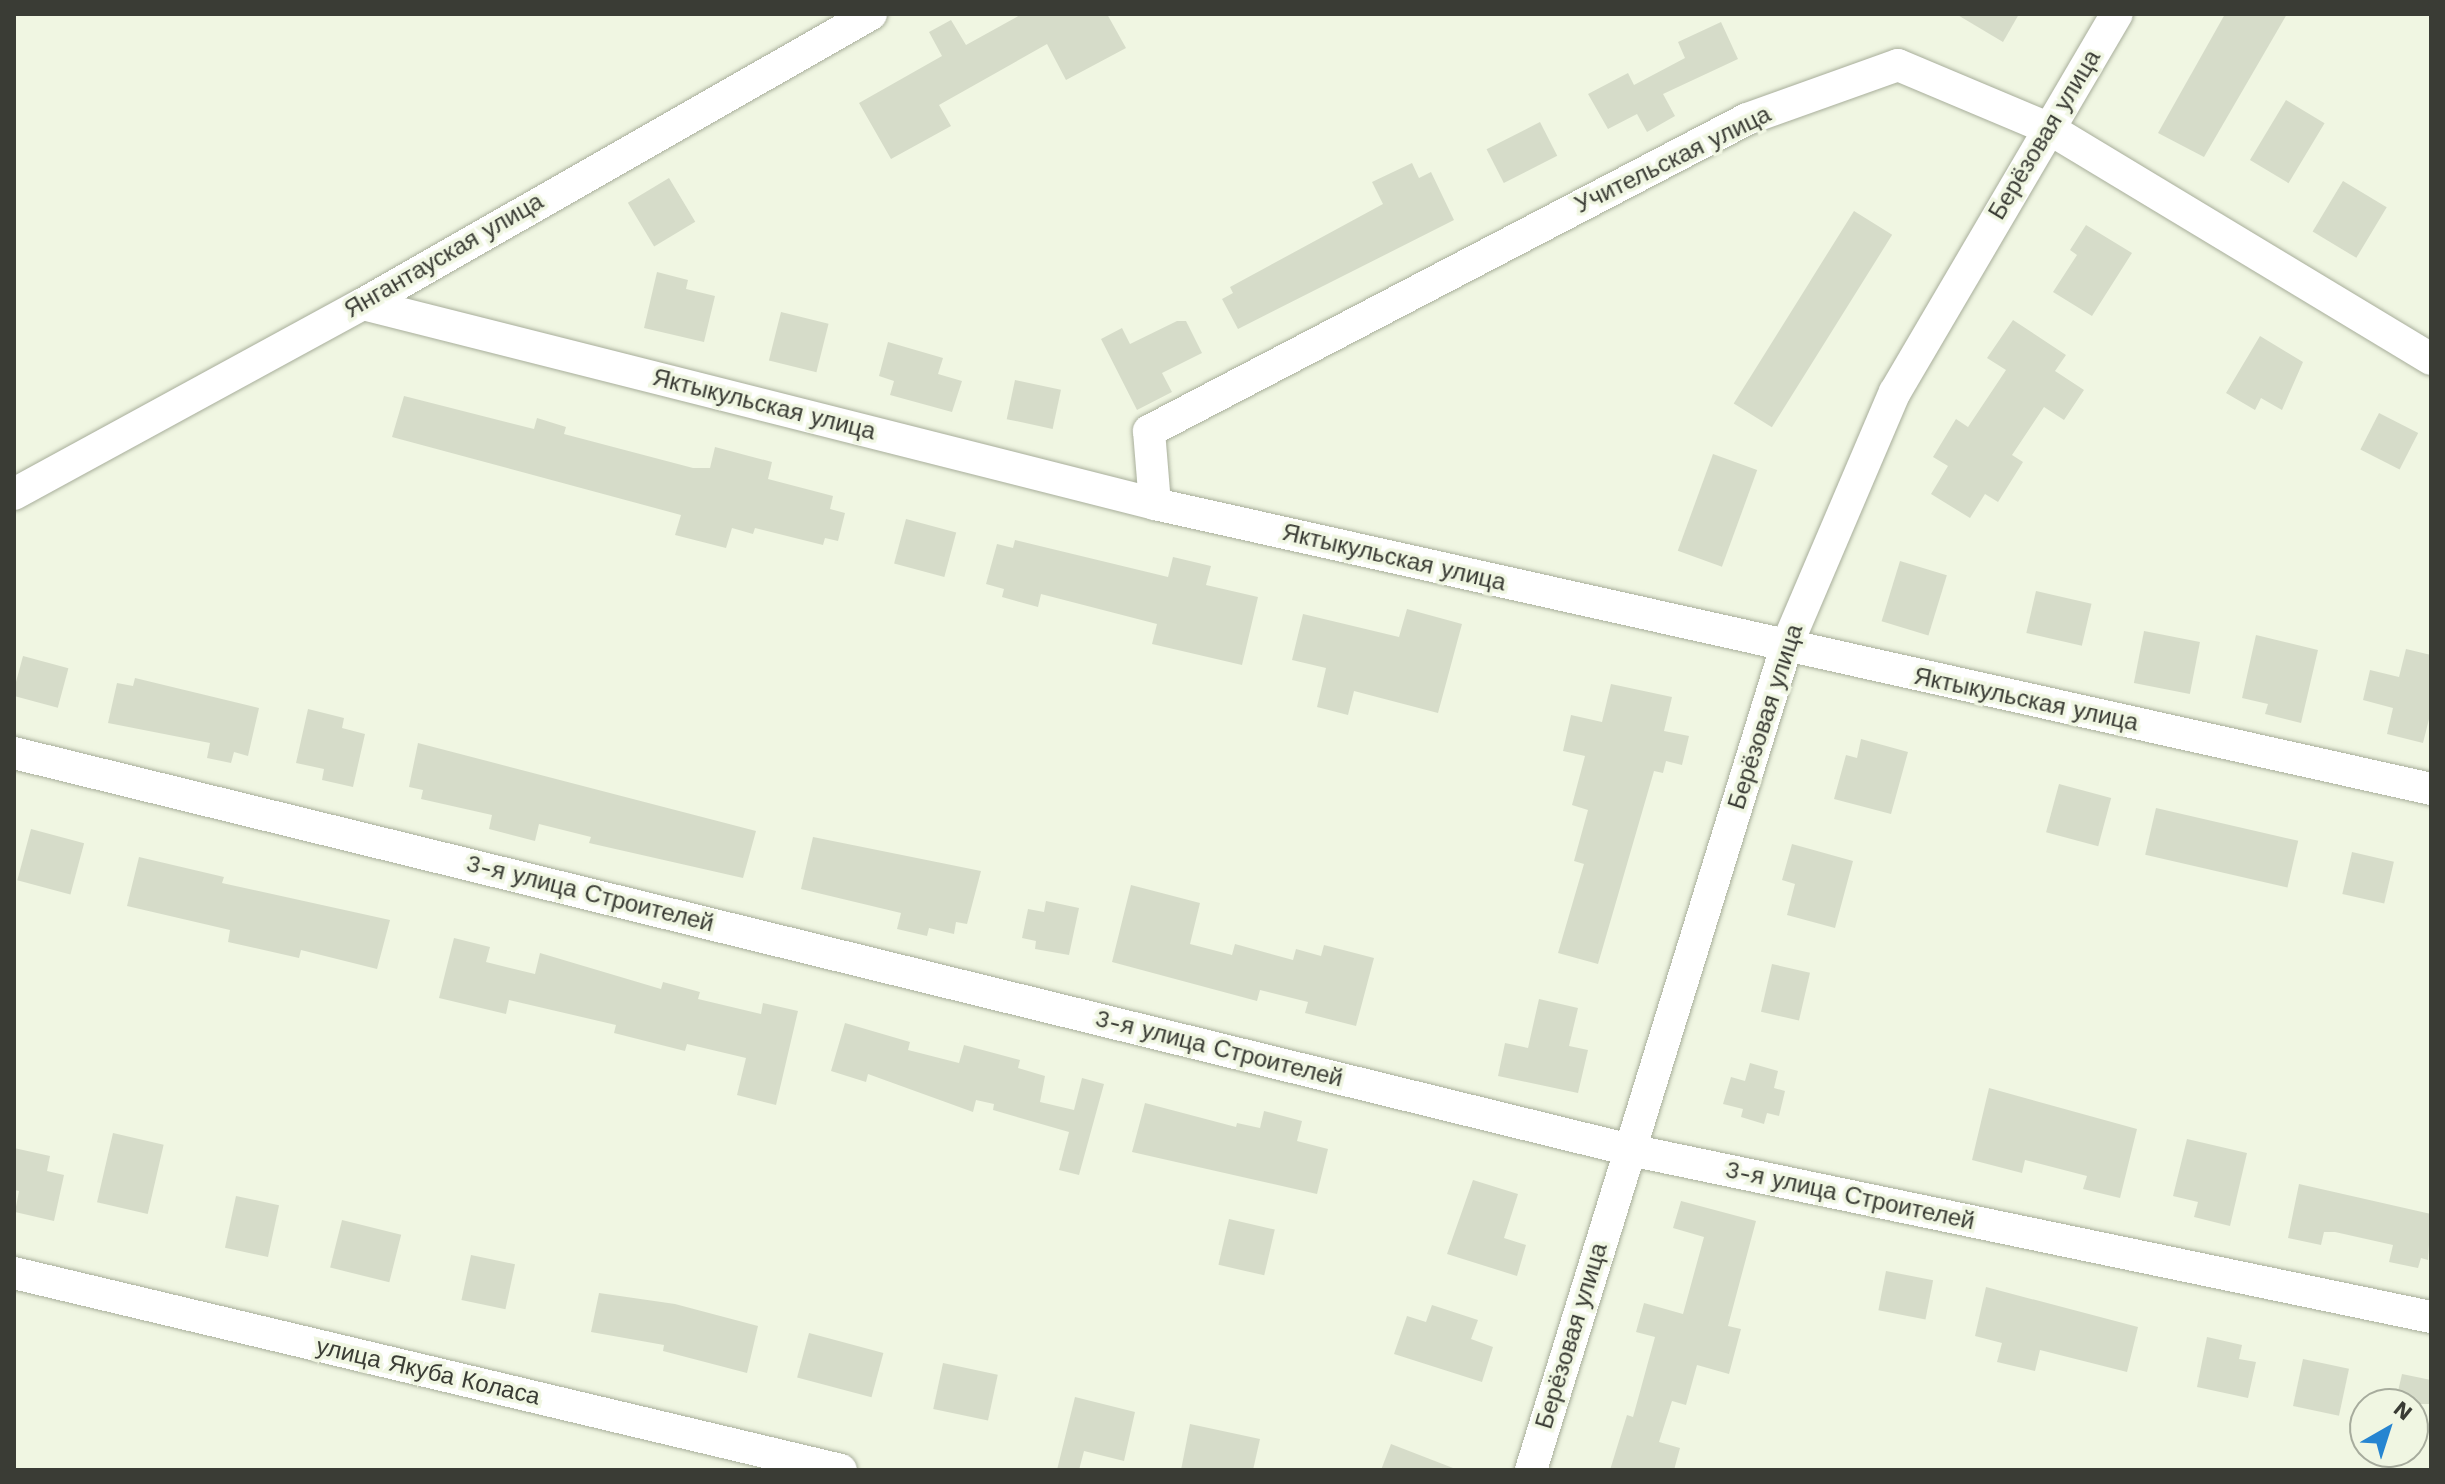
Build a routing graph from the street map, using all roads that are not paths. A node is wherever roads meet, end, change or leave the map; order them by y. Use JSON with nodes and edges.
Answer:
{"nodes":[{"id":1,"x":871,"y":14,"type":"edge"},
{"id":2,"x":2117,"y":14,"type":"edge"},
{"id":3,"x":2048,"y":128,"type":"junction"},
{"id":4,"x":363,"y":304,"type":"junction"},
{"id":5,"x":2431,"y":359,"type":"edge"},
{"id":6,"x":14,"y":494,"type":"edge"},
{"id":7,"x":1155,"y":504,"type":"junction"},
{"id":8,"x":1786,"y":647,"type":"junction"},
{"id":9,"x":14,"y":753,"type":"edge"},
{"id":10,"x":2431,"y":789,"type":"edge"},
{"id":11,"x":1630,"y":1150,"type":"junction"},
{"id":12,"x":14,"y":1273,"type":"edge"},
{"id":13,"x":2431,"y":1317,"type":"edge"},
{"id":14,"x":841,"y":1470,"type":"edge"},
{"id":15,"x":1531,"y":1470,"type":"edge"}],
"edges":[{"from":1,"to":4,"type":"street","name":"Янгантауская улица"},
{"from":2,"to":3,"type":"street","name":"Берёзовая улица"},
{"from":3,"to":5,"type":"street","name":"Учительская улица"},
{"from":3,"to":7,"type":"street","name":"Учительская улица"},
{"from":3,"to":8,"type":"street","name":"Берёзовая улица"},
{"from":4,"to":6,"type":"street","name":"Янгантауская улица"},
{"from":4,"to":7,"type":"street","name":"Яктыкульская улица"},
{"from":7,"to":8,"type":"street","name":"Яктыкульская улица"},
{"from":8,"to":10,"type":"street","name":"Яктыкульская улица"},
{"from":8,"to":11,"type":"street","name":"Берёзовая улица"},
{"from":9,"to":11,"type":"street","name":"3-я улица Строителей"},
{"from":11,"to":13,"type":"street","name":"3-я улица Строителей"},
{"from":11,"to":15,"type":"street","name":"Берёзовая улица"},
{"from":12,"to":14,"type":"street","name":"улица Якуба Коласа"}]}
